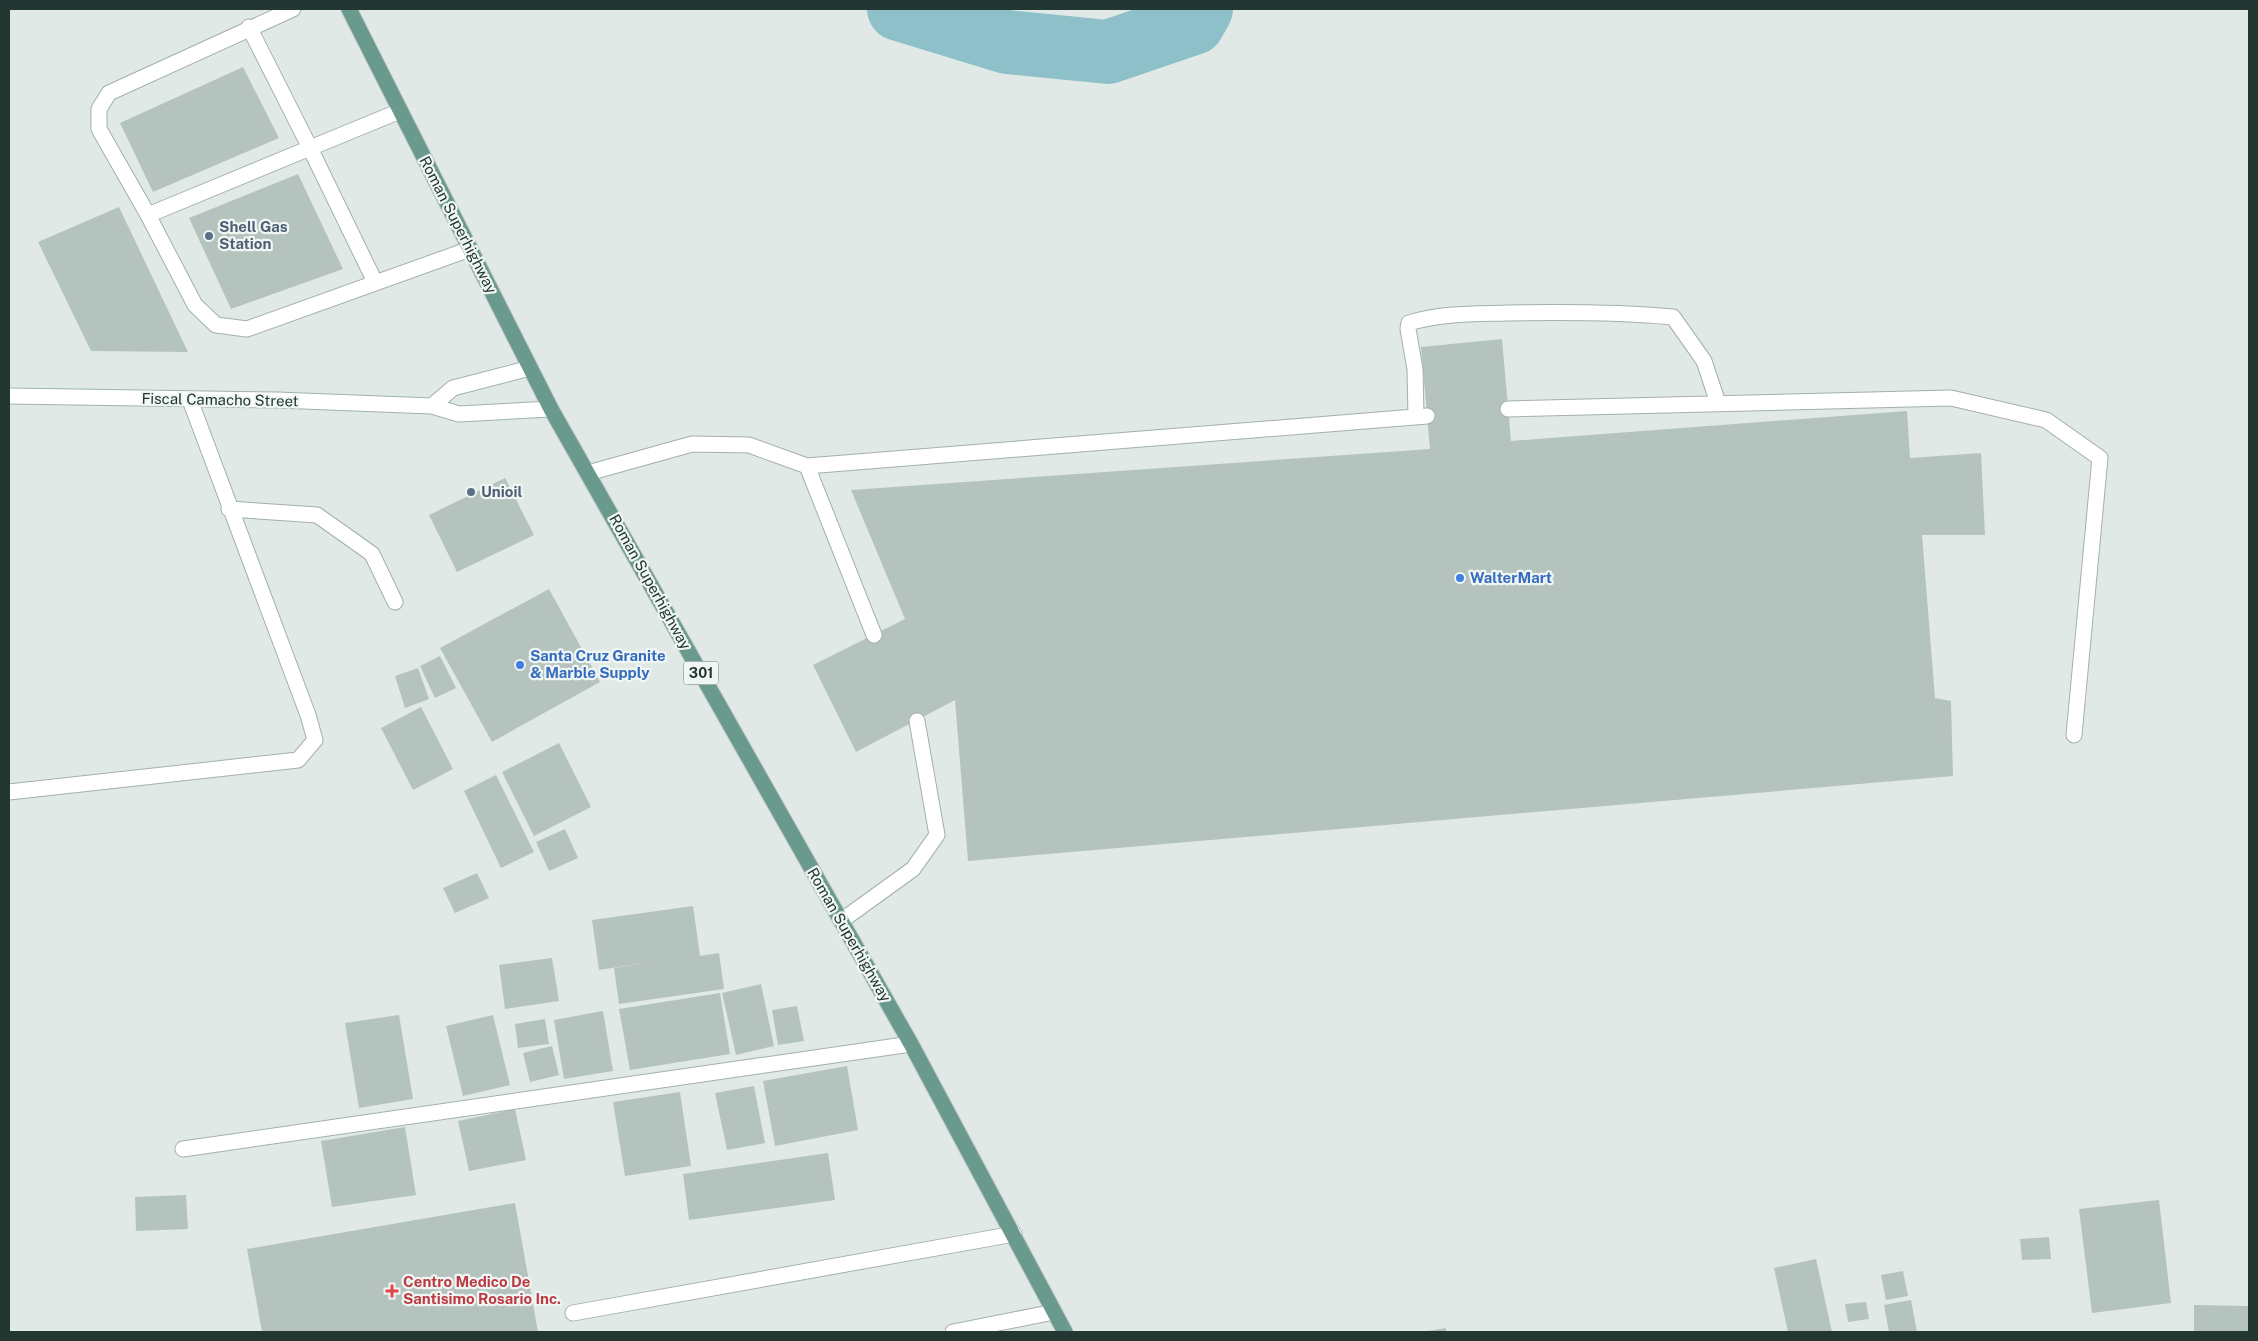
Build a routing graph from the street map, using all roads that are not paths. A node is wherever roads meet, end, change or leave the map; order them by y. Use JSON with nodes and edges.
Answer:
{"nodes":[{"id":1,"x":294,"y":9,"type":"edge"},
{"id":2,"x":349,"y":9,"type":"edge"},
{"id":3,"x":250,"y":28,"type":"junction"},
{"id":4,"x":400,"y":111,"type":"junction"},
{"id":5,"x":310,"y":148,"type":"junction"},
{"id":6,"x":148,"y":215,"type":"junction"},
{"id":7,"x":470,"y":248,"type":"junction"},
{"id":8,"x":375,"y":282,"type":"junction"},
{"id":9,"x":530,"y":368,"type":"junction"},
{"id":10,"x":9,"y":396,"type":"edge"},
{"id":11,"x":190,"y":400,"type":"junction"},
{"id":12,"x":1718,"y":403,"type":"junction"},
{"id":13,"x":432,"y":406,"type":"junction"},
{"id":14,"x":1508,"y":408,"type":"dead end"},
{"id":15,"x":551,"y":409,"type":"junction"},
{"id":16,"x":807,"y":466,"type":"junction"},
{"id":17,"x":588,"y":473,"type":"junction"},
{"id":18,"x":229,"y":509,"type":"junction"},
{"id":19,"x":395,"y":602,"type":"dead end"},
{"id":20,"x":874,"y":635,"type":"dead end"},
{"id":21,"x":917,"y":721,"type":"dead end"},
{"id":22,"x":2074,"y":735,"type":"dead end"},
{"id":23,"x":9,"y":792,"type":"edge"},
{"id":24,"x":842,"y":921,"type":"junction"},
{"id":25,"x":911,"y":1044,"type":"junction"},
{"id":26,"x":183,"y":1149,"type":"dead end"},
{"id":27,"x":1014,"y":1234,"type":"junction"},
{"id":28,"x":1054,"y":1312,"type":"junction"},
{"id":29,"x":573,"y":1313,"type":"dead end"},
{"id":30,"x":953,"y":1332,"type":"edge"},
{"id":31,"x":1065,"y":1332,"type":"edge"}],
"edges":[{"from":1,"to":3,"type":"street"},
{"from":2,"to":4,"type":"main road","name":"Roman Superhighway","number":"301"},
{"from":3,"to":5,"type":"street"},
{"from":3,"to":6,"type":"street"},
{"from":4,"to":5,"type":"street"},
{"from":4,"to":7,"type":"main road","name":"Roman Superhighway","number":"301"},
{"from":5,"to":6,"type":"street"},
{"from":5,"to":8,"type":"street"},
{"from":6,"to":8,"type":"street"},
{"from":7,"to":8,"type":"street"},
{"from":7,"to":9,"type":"main road","name":"Roman Superhighway","number":"301"},
{"from":9,"to":13,"type":"street"},
{"from":9,"to":15,"type":"main road","name":"Roman Superhighway","number":"301"},
{"from":10,"to":11,"type":"street","name":"Fiscal Camacho Street"},
{"from":11,"to":13,"type":"street","name":"Fiscal Camacho Street"},
{"from":11,"to":18,"type":"street"},
{"from":12,"to":14,"type":"street"},
{"from":12,"to":16,"type":"street"},
{"from":12,"to":22,"type":"street"},
{"from":13,"to":15,"type":"street","name":"Fiscal Camacho Street"},
{"from":15,"to":17,"type":"main road","name":"Roman Superhighway","number":"301"},
{"from":16,"to":17,"type":"street"},
{"from":16,"to":20,"type":"street"},
{"from":17,"to":24,"type":"main road","name":"Roman Superhighway","number":"301"},
{"from":18,"to":19,"type":"street"},
{"from":18,"to":23,"type":"street"},
{"from":21,"to":24,"type":"street"},
{"from":24,"to":25,"type":"main road","name":"Roman Superhighway","number":"301"},
{"from":25,"to":26,"type":"street"},
{"from":25,"to":27,"type":"main road","name":"Roman Superhighway","number":"301"},
{"from":27,"to":28,"type":"main road","name":"Roman Superhighway","number":"301"},
{"from":27,"to":29,"type":"street"},
{"from":28,"to":30,"type":"street"},
{"from":28,"to":31,"type":"main road","name":"Roman Superhighway","number":"301"}]}
